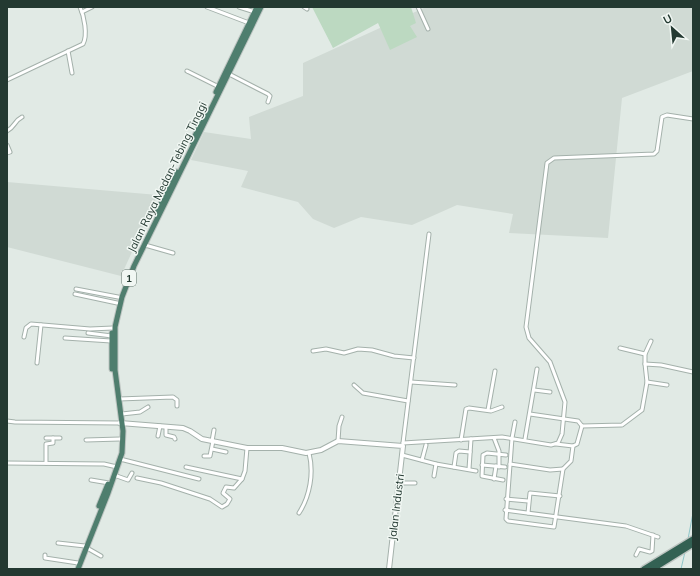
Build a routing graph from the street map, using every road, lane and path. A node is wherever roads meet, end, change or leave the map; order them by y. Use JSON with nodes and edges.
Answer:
{"nodes":[{"id":1,"x":80,"y":7,"type":"edge"},
{"id":2,"x":92,"y":7,"type":"edge"},
{"id":3,"x":207,"y":7,"type":"edge"},
{"id":4,"x":239,"y":7,"type":"edge"},
{"id":5,"x":261,"y":7,"type":"edge"},
{"id":6,"x":418,"y":7,"type":"edge"},
{"id":7,"x":256,"y":9,"type":"edge"},
{"id":8,"x":82,"y":12,"type":"junction"},
{"id":9,"x":250,"y":23,"type":"junction"},
{"id":10,"x":428,"y":29,"type":"dead end"},
{"id":11,"x":68,"y":51,"type":"junction"},
{"id":12,"x":187,"y":70,"type":"dead end"},
{"id":13,"x":72,"y":73,"type":"dead end"},
{"id":14,"x":229,"y":74,"type":"junction"},
{"id":15,"x":7,"y":80,"type":"edge"},
{"id":16,"x":219,"y":87,"type":"junction"},
{"id":17,"x":268,"y":102,"type":"dead end"},
{"id":18,"x":22,"y":117,"type":"dead end"},
{"id":19,"x":693,"y":119,"type":"edge"},
{"id":20,"x":7,"y":131,"type":"edge"},
{"id":21,"x":7,"y":145,"type":"edge"},
{"id":22,"x":7,"y":153,"type":"edge"},
{"id":23,"x":429,"y":234,"type":"dead end"},
{"id":24,"x":145,"y":245,"type":"junction"},
{"id":25,"x":173,"y":254,"type":"dead end"},
{"id":26,"x":76,"y":289,"type":"dead end"},
{"id":27,"x":74,"y":294,"type":"dead end"},
{"id":28,"x":117,"y":300,"type":"junction"},
{"id":29,"x":42,"y":325,"type":"junction"},
{"id":30,"x":113,"y":328,"type":"junction"},
{"id":31,"x":88,"y":333,"type":"dead end"},
{"id":32,"x":24,"y":337,"type":"dead end"},
{"id":33,"x":65,"y":338,"type":"dead end"},
{"id":34,"x":111,"y":338,"type":"junction"},
{"id":35,"x":651,"y":341,"type":"dead end"},
{"id":36,"x":620,"y":348,"type":"dead end"},
{"id":37,"x":313,"y":351,"type":"dead end"},
{"id":38,"x":645,"y":354,"type":"junction"},
{"id":39,"x":414,"y":358,"type":"junction"},
{"id":40,"x":37,"y":363,"type":"dead end"},
{"id":41,"x":645,"y":364,"type":"junction"},
{"id":42,"x":537,"y":370,"type":"dead end"},
{"id":43,"x":495,"y":371,"type":"dead end"},
{"id":44,"x":690,"y":371,"type":"edge"},
{"id":45,"x":411,"y":382,"type":"junction"},
{"id":46,"x":647,"y":382,"type":"junction"},
{"id":47,"x":354,"y":385,"type":"dead end"},
{"id":48,"x":456,"y":385,"type":"dead end"},
{"id":49,"x":667,"y":385,"type":"dead end"},
{"id":50,"x":534,"y":390,"type":"junction"},
{"id":51,"x":550,"y":392,"type":"dead end"},
{"id":52,"x":119,"y":399,"type":"junction"},
{"id":53,"x":408,"y":402,"type":"junction"},
{"id":54,"x":177,"y":406,"type":"dead end"},
{"id":55,"x":148,"y":407,"type":"dead end"},
{"id":56,"x":502,"y":407,"type":"dead end"},
{"id":57,"x":488,"y":410,"type":"junction"},
{"id":58,"x":122,"y":414,"type":"junction"},
{"id":59,"x":530,"y":414,"type":"junction"},
{"id":60,"x":342,"y":417,"type":"dead end"},
{"id":61,"x":564,"y":420,"type":"junction"},
{"id":62,"x":7,"y":421,"type":"edge"},
{"id":63,"x":516,"y":422,"type":"dead end"},
{"id":64,"x":121,"y":423,"type":"junction"},
{"id":65,"x":160,"y":426,"type":"junction"},
{"id":66,"x":582,"y":426,"type":"junction"},
{"id":67,"x":166,"y":427,"type":"junction"},
{"id":68,"x":214,"y":430,"type":"dead end"},
{"id":69,"x":158,"y":436,"type":"dead end"},
{"id":70,"x":46,"y":438,"type":"dead end"},
{"id":71,"x":53,"y":438,"type":"junction"},
{"id":72,"x":60,"y":438,"type":"dead end"},
{"id":73,"x":494,"y":438,"type":"junction"},
{"id":74,"x":512,"y":438,"type":"junction"},
{"id":75,"x":120,"y":439,"type":"junction"},
{"id":76,"x":175,"y":439,"type":"dead end"},
{"id":77,"x":472,"y":439,"type":"junction"},
{"id":78,"x":86,"y":440,"type":"dead end"},
{"id":79,"x":461,"y":440,"type":"junction"},
{"id":80,"x":525,"y":440,"type":"junction"},
{"id":81,"x":212,"y":441,"type":"junction"},
{"id":82,"x":338,"y":441,"type":"junction"},
{"id":83,"x":403,"y":444,"type":"junction"},
{"id":84,"x":556,"y":444,"type":"junction"},
{"id":85,"x":426,"y":445,"type":"dead end"},
{"id":86,"x":573,"y":446,"type":"junction"},
{"id":87,"x":247,"y":448,"type":"junction"},
{"id":88,"x":212,"y":449,"type":"junction"},
{"id":89,"x":226,"y":452,"type":"dead end"},
{"id":90,"x":470,"y":452,"type":"junction"},
{"id":91,"x":309,"y":453,"type":"junction"},
{"id":92,"x":499,"y":454,"type":"junction"},
{"id":93,"x":402,"y":455,"type":"junction"},
{"id":94,"x":506,"y":455,"type":"dead end"},
{"id":95,"x":204,"y":456,"type":"dead end"},
{"id":96,"x":120,"y":460,"type":"junction"},
{"id":97,"x":422,"y":460,"type":"junction"},
{"id":98,"x":7,"y":462,"type":"edge"},
{"id":99,"x":455,"y":462,"type":"junction"},
{"id":100,"x":46,"y":463,"type":"junction"},
{"id":101,"x":436,"y":464,"type":"junction"},
{"id":102,"x":510,"y":464,"type":"junction"},
{"id":103,"x":482,"y":465,"type":"junction"},
{"id":104,"x":116,"y":466,"type":"junction"},
{"id":105,"x":446,"y":466,"type":"junction"},
{"id":106,"x":497,"y":466,"type":"junction"},
{"id":107,"x":454,"y":467,"type":"junction"},
{"id":108,"x":505,"y":467,"type":"dead end"},
{"id":109,"x":186,"y":468,"type":"dead end"},
{"id":110,"x":469,"y":469,"type":"junction"},
{"id":111,"x":563,"y":469,"type":"junction"},
{"id":112,"x":476,"y":471,"type":"dead end"},
{"id":113,"x":132,"y":473,"type":"dead end"},
{"id":114,"x":114,"y":475,"type":"junction"},
{"id":115,"x":434,"y":476,"type":"dead end"},
{"id":116,"x":137,"y":478,"type":"dead end"},
{"id":117,"x":200,"y":479,"type":"dead end"},
{"id":118,"x":242,"y":479,"type":"junction"},
{"id":119,"x":494,"y":479,"type":"junction"},
{"id":120,"x":91,"y":480,"type":"dead end"},
{"id":121,"x":503,"y":480,"type":"dead end"},
{"id":122,"x":108,"y":483,"type":"junction"},
{"id":123,"x":399,"y":483,"type":"junction"},
{"id":124,"x":415,"y":483,"type":"dead end"},
{"id":125,"x":560,"y":496,"type":"junction"},
{"id":126,"x":506,"y":499,"type":"junction"},
{"id":127,"x":528,"y":501,"type":"junction"},
{"id":128,"x":505,"y":510,"type":"junction"},
{"id":129,"x":299,"y":513,"type":"dead end"},
{"id":130,"x":528,"y":513,"type":"junction"},
{"id":131,"x":557,"y":516,"type":"junction"},
{"id":132,"x":653,"y":536,"type":"junction"},
{"id":133,"x":658,"y":538,"type":"dead end"},
{"id":134,"x":693,"y":539,"type":"edge"},
{"id":135,"x":58,"y":543,"type":"dead end"},
{"id":136,"x":693,"y":544,"type":"edge"},
{"id":137,"x":86,"y":547,"type":"junction"},
{"id":138,"x":674,"y":554,"type":"junction"},
{"id":139,"x":45,"y":555,"type":"dead end"},
{"id":140,"x":636,"y":555,"type":"dead end"},
{"id":141,"x":101,"y":556,"type":"dead end"},
{"id":142,"x":78,"y":563,"type":"junction"},
{"id":143,"x":77,"y":569,"type":"edge"},
{"id":144,"x":389,"y":569,"type":"edge"},
{"id":145,"x":644,"y":569,"type":"edge"},
{"id":146,"x":653,"y":569,"type":"edge"}],
"edges":[{"from":1,"to":8,"type":"street"},
{"from":2,"to":8,"type":"street"},
{"from":3,"to":9,"type":"street"},
{"from":4,"to":7,"type":"street"},
{"from":5,"to":14,"type":"highway","name":"Jalan Raya Medan-Tebing Tinggi","number":"1"},
{"from":6,"to":10,"type":"street"},
{"from":7,"to":9,"type":"highway","name":"Jalan Raya Medan-Tebing Tinggi","number":"1"},
{"from":8,"to":11,"type":"street"},
{"from":9,"to":16,"type":"highway","name":"Jalan Raya Medan-Tebing Tinggi","number":"1"},
{"from":11,"to":13,"type":"street"},
{"from":11,"to":15,"type":"street"},
{"from":12,"to":16,"type":"street"},
{"from":14,"to":17,"type":"street"},
{"from":14,"to":24,"type":"highway","name":"Jalan Raya Medan-Tebing Tinggi","number":"1"},
{"from":16,"to":28,"type":"highway","name":"Jalan Raya Medan-Tebing Tinggi","number":"1"},
{"from":18,"to":20,"type":"street"},
{"from":19,"to":61,"type":"street"},
{"from":21,"to":22,"type":"street"},
{"from":23,"to":39,"type":"street"},
{"from":24,"to":25,"type":"street"},
{"from":24,"to":52,"type":"highway","name":"Jalan Raya Medan-Tebing Tinggi","number":"1"},
{"from":26,"to":28,"type":"street"},
{"from":27,"to":28,"type":"street"},
{"from":28,"to":30,"type":"highway","name":"Jalan Raya Medan-Tebing Tinggi","number":"1"},
{"from":29,"to":30,"type":"street"},
{"from":29,"to":32,"type":"street"},
{"from":29,"to":40,"type":"street"},
{"from":30,"to":34,"type":"highway","name":"Jalan Raya Medan-Tebing Tinggi","number":"1"},
{"from":31,"to":34,"type":"street"},
{"from":33,"to":34,"type":"street"},
{"from":34,"to":64,"type":"highway","name":"Jalan Raya Medan-Tebing Tinggi","number":"1"},
{"from":35,"to":38,"type":"street"},
{"from":36,"to":38,"type":"street"},
{"from":37,"to":39,"type":"street"},
{"from":38,"to":41,"type":"street"},
{"from":39,"to":45,"type":"street"},
{"from":41,"to":44,"type":"street"},
{"from":41,"to":46,"type":"street"},
{"from":42,"to":50,"type":"street"},
{"from":43,"to":57,"type":"street"},
{"from":45,"to":48,"type":"street"},
{"from":45,"to":53,"type":"street"},
{"from":46,"to":49,"type":"street"},
{"from":46,"to":66,"type":"street"},
{"from":47,"to":53,"type":"street"},
{"from":50,"to":51,"type":"street"},
{"from":50,"to":59,"type":"street"},
{"from":52,"to":54,"type":"street"},
{"from":52,"to":58,"type":"highway","name":"Jalan Raya Medan-Tebing Tinggi","number":"1"},
{"from":53,"to":83,"type":"street"},
{"from":55,"to":58,"type":"street"},
{"from":56,"to":57,"type":"street"},
{"from":57,"to":79,"type":"street"},
{"from":58,"to":64,"type":"highway","name":"Jalan Raya Medan-Tebing Tinggi","number":"1"},
{"from":59,"to":61,"type":"street"},
{"from":59,"to":80,"type":"street"},
{"from":60,"to":82,"type":"street"},
{"from":61,"to":66,"type":"street"},
{"from":61,"to":84,"type":"street"},
{"from":62,"to":64,"type":"street"},
{"from":63,"to":74,"type":"street"},
{"from":64,"to":65,"type":"street"},
{"from":64,"to":75,"type":"highway","name":"Jalan Raya Medan-Tebing Tinggi","number":"1"},
{"from":64,"to":96,"type":"highway","name":"Jalan Raya Medan-Tebing Tinggi","number":"1"},
{"from":65,"to":67,"type":"street"},
{"from":65,"to":69,"type":"street"},
{"from":66,"to":86,"type":"street"},
{"from":67,"to":76,"type":"street"},
{"from":67,"to":81,"type":"street"},
{"from":68,"to":81,"type":"street"},
{"from":70,"to":71,"type":"street"},
{"from":71,"to":72,"type":"street"},
{"from":71,"to":100,"type":"street"},
{"from":73,"to":74,"type":"street"},
{"from":73,"to":77,"type":"street"},
{"from":73,"to":92,"type":"street"},
{"from":74,"to":80,"type":"street"},
{"from":74,"to":102,"type":"street"},
{"from":75,"to":78,"type":"street"},
{"from":75,"to":104,"type":"highway","name":"Jalan Raya Medan-Tebing Tinggi","number":"1"},
{"from":77,"to":79,"type":"street"},
{"from":77,"to":90,"type":"street"},
{"from":79,"to":83,"type":"street"},
{"from":80,"to":84,"type":"street"},
{"from":81,"to":87,"type":"street"},
{"from":81,"to":88,"type":"street"},
{"from":82,"to":83,"type":"street"},
{"from":82,"to":91,"type":"street"},
{"from":83,"to":93,"type":"street","name":"Jalan Industri"},
{"from":84,"to":86,"type":"street"},
{"from":85,"to":97,"type":"street"},
{"from":86,"to":111,"type":"street"},
{"from":87,"to":91,"type":"street"},
{"from":87,"to":118,"type":"street"},
{"from":88,"to":89,"type":"street"},
{"from":88,"to":95,"type":"street"},
{"from":90,"to":99,"type":"street"},
{"from":90,"to":110,"type":"street"},
{"from":91,"to":129,"type":"street"},
{"from":92,"to":94,"type":"street"},
{"from":92,"to":103,"type":"street"},
{"from":92,"to":106,"type":"street"},
{"from":93,"to":97,"type":"street"},
{"from":93,"to":123,"type":"street","name":"Jalan Industri"},
{"from":96,"to":104,"type":"highway","name":"Jalan Raya Medan-Tebing Tinggi","number":"1"},
{"from":96,"to":117,"type":"street"},
{"from":97,"to":101,"type":"street"},
{"from":98,"to":100,"type":"street"},
{"from":99,"to":105,"type":"street"},
{"from":99,"to":107,"type":"street"},
{"from":100,"to":104,"type":"street"},
{"from":101,"to":105,"type":"street"},
{"from":101,"to":115,"type":"street"},
{"from":102,"to":111,"type":"street"},
{"from":102,"to":126,"type":"street"},
{"from":103,"to":106,"type":"street"},
{"from":103,"to":119,"type":"street"},
{"from":104,"to":114,"type":"highway","name":"Jalan Raya Medan-Tebing Tinggi","number":"1"},
{"from":104,"to":122,"type":"highway","name":"Jalan Raya Medan-Tebing Tinggi","number":"1"},
{"from":105,"to":107,"type":"street"},
{"from":106,"to":108,"type":"street"},
{"from":106,"to":119,"type":"street"},
{"from":107,"to":110,"type":"street"},
{"from":109,"to":118,"type":"street"},
{"from":110,"to":112,"type":"street"},
{"from":111,"to":125,"type":"street"},
{"from":113,"to":114,"type":"street"},
{"from":114,"to":137,"type":"highway","name":"Jalan Raya Medan-Tebing Tinggi","number":"1"},
{"from":116,"to":118,"type":"street"},
{"from":119,"to":121,"type":"street"},
{"from":120,"to":122,"type":"street"},
{"from":122,"to":137,"type":"highway","name":"Jalan Raya Medan-Tebing Tinggi","number":"1"},
{"from":123,"to":124,"type":"street"},
{"from":123,"to":144,"type":"street","name":"Jalan Industri"},
{"from":125,"to":127,"type":"street"},
{"from":125,"to":131,"type":"street"},
{"from":126,"to":127,"type":"street"},
{"from":126,"to":128,"type":"street"},
{"from":127,"to":130,"type":"street"},
{"from":128,"to":130,"type":"street"},
{"from":128,"to":131,"type":"street"},
{"from":130,"to":131,"type":"street"},
{"from":131,"to":132,"type":"street"},
{"from":132,"to":133,"type":"street"},
{"from":132,"to":140,"type":"street"},
{"from":134,"to":138,"type":"highway"},
{"from":135,"to":137,"type":"street"},
{"from":136,"to":138,"type":"highway"},
{"from":137,"to":141,"type":"street"},
{"from":137,"to":142,"type":"highway","name":"Jalan Raya Medan-Tebing Tinggi","number":"1"},
{"from":137,"to":143,"type":"highway","name":"Jalan Raya Medan-Tebing Tinggi","number":"1"},
{"from":138,"to":145,"type":"highway"},
{"from":138,"to":146,"type":"highway"},
{"from":139,"to":142,"type":"street"},
{"from":142,"to":143,"type":"highway","name":"Jalan Raya Medan-Tebing Tinggi","number":"1"}]}
